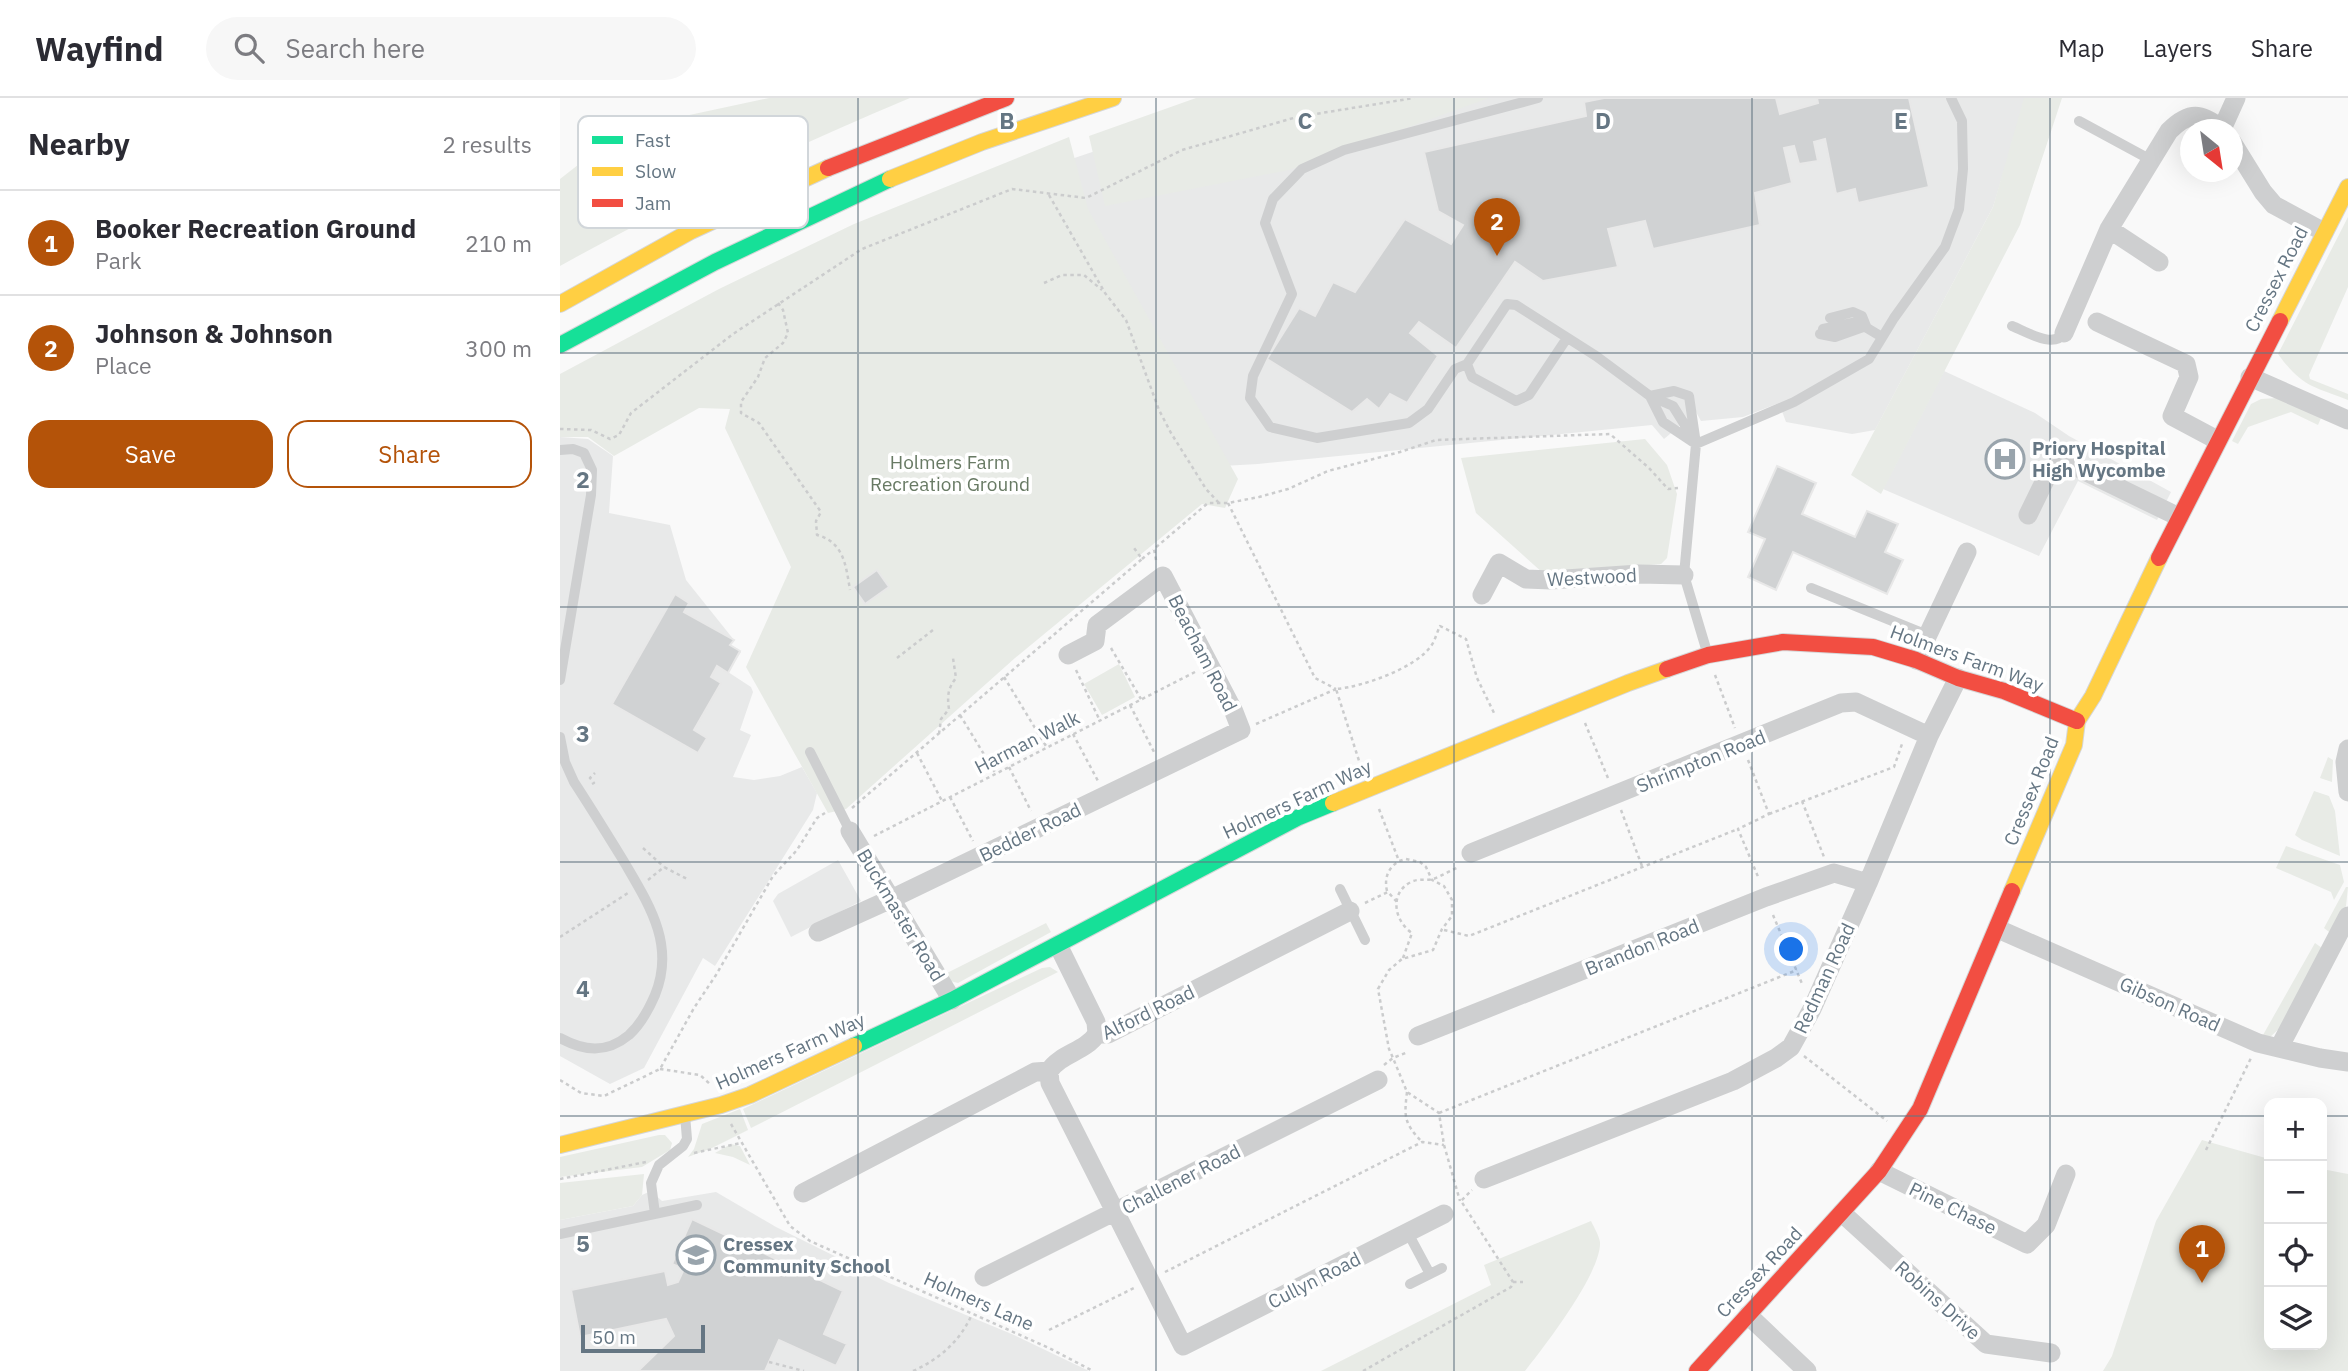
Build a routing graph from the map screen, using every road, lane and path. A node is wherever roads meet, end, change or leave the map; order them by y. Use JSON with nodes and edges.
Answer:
{"nodes":[{"id":1,"x":1006,"y":98,"type":"edge"},
{"id":2,"x":1113,"y":98,"type":"edge"},
{"id":3,"x":1414,"y":98,"type":"edge"},
{"id":4,"x":1538,"y":98,"type":"edge"},
{"id":5,"x":1951,"y":98,"type":"edge"},
{"id":6,"x":2236,"y":98,"type":"edge"},
{"id":7,"x":2184,"y":119,"type":"edge"},
{"id":8,"x":2206,"y":119,"type":"edge"},
{"id":9,"x":2227,"y":119,"type":"edge"},
{"id":10,"x":2079,"y":121,"type":"dead end"},
{"id":11,"x":2180,"y":122,"type":"edge"},
{"id":12,"x":2151,"y":160,"type":"junction"},
{"id":13,"x":2243,"y":160,"type":"edge"},
{"id":14,"x":808,"y":178,"type":"edge"},
{"id":15,"x":2348,"y":187,"type":"edge"},
{"id":16,"x":1048,"y":193,"type":"junction"},
{"id":17,"x":808,"y":215,"type":"edge"},
{"id":18,"x":700,"y":228,"type":"edge"},
{"id":19,"x":783,"y":228,"type":"edge"},
{"id":20,"x":2109,"y":229,"type":"junction"},
{"id":21,"x":2324,"y":232,"type":"junction"},
{"id":22,"x":2160,"y":262,"type":"dead end"},
{"id":23,"x":1044,"y":283,"type":"dead end"},
{"id":24,"x":1105,"y":293,"type":"junction"},
{"id":25,"x":778,"y":303,"type":"junction"},
{"id":26,"x":560,"y":304,"type":"edge"},
{"id":27,"x":1830,"y":318,"type":"dead end"},
{"id":28,"x":2097,"y":323,"type":"dead end"},
{"id":29,"x":1866,"y":326,"type":"junction"},
{"id":30,"x":2012,"y":326,"type":"dead end"},
{"id":31,"x":1821,"y":331,"type":"dead end"},
{"id":32,"x":2064,"y":333,"type":"joint"},
{"id":33,"x":1882,"y":337,"type":"junction"},
{"id":34,"x":1567,"y":338,"type":"junction"},
{"id":35,"x":560,"y":345,"type":"edge"},
{"id":36,"x":1467,"y":364,"type":"junction"},
{"id":37,"x":2250,"y":377,"type":"junction"},
{"id":38,"x":1650,"y":396,"type":"junction"},
{"id":39,"x":2348,"y":420,"type":"edge"},
{"id":40,"x":560,"y":429,"type":"edge"},
{"id":41,"x":2217,"y":440,"type":"junction"},
{"id":42,"x":1696,"y":444,"type":"junction"},
{"id":43,"x":560,"y":450,"type":"edge"},
{"id":44,"x":1692,"y":487,"type":"junction"},
{"id":45,"x":1219,"y":503,"type":"junction"},
{"id":46,"x":1228,"y":503,"type":"junction"},
{"id":47,"x":2028,"y":515,"type":"dead end"},
{"id":48,"x":2179,"y":517,"type":"junction"},
{"id":49,"x":1134,"y":548,"type":"dead end"},
{"id":50,"x":1967,"y":552,"type":"dead end"},
{"id":51,"x":1154,"y":562,"type":"junction"},
{"id":52,"x":1684,"y":575,"type":"junction"},
{"id":53,"x":1811,"y":588,"type":"dead end"},
{"id":54,"x":850,"y":590,"type":"dead end"},
{"id":55,"x":1482,"y":594,"type":"dead end"},
{"id":56,"x":1097,"y":625,"type":"junction"},
{"id":57,"x":933,"y":630,"type":"dead end"},
{"id":58,"x":1927,"y":635,"type":"junction"},
{"id":59,"x":1068,"y":655,"type":"joint"},
{"id":60,"x":1708,"y":656,"type":"junction"},
{"id":61,"x":953,"y":657,"type":"dead end"},
{"id":62,"x":897,"y":658,"type":"dead end"},
{"id":63,"x":1916,"y":660,"type":"junction"},
{"id":64,"x":1209,"y":665,"type":"junction"},
{"id":65,"x":1004,"y":677,"type":"junction"},
{"id":66,"x":1958,"y":678,"type":"junction"},
{"id":67,"x":560,"y":680,"type":"edge"},
{"id":68,"x":1336,"y":688,"type":"junction"},
{"id":69,"x":1141,"y":699,"type":"junction"},
{"id":70,"x":1130,"y":705,"type":"junction"},
{"id":71,"x":960,"y":715,"type":"junction"},
{"id":72,"x":1100,"y":721,"type":"junction"},
{"id":73,"x":2077,"y":721,"type":"junction"},
{"id":74,"x":1909,"y":727,"type":"junction"},
{"id":75,"x":1241,"y":730,"type":"junction"},
{"id":76,"x":1503,"y":733,"type":"junction"},
{"id":77,"x":939,"y":734,"type":"junction"},
{"id":78,"x":1073,"y":734,"type":"junction"},
{"id":79,"x":1929,"y":736,"type":"junction"},
{"id":80,"x":560,"y":737,"type":"edge"},
{"id":81,"x":1742,"y":745,"type":"junction"},
{"id":82,"x":1047,"y":748,"type":"junction"},
{"id":83,"x":2348,"y":749,"type":"edge"},
{"id":84,"x":810,"y":752,"type":"dead end"},
{"id":85,"x":917,"y":753,"type":"junction"},
{"id":86,"x":1009,"y":767,"type":"junction"},
{"id":87,"x":1361,"y":767,"type":"dead end"},
{"id":88,"x":1163,"y":768,"type":"junction"},
{"id":89,"x":996,"y":774,"type":"junction"},
{"id":90,"x":2348,"y":789,"type":"edge"},
{"id":91,"x":1106,"y":795,"type":"junction"},
{"id":92,"x":950,"y":797,"type":"junction"},
{"id":93,"x":1375,"y":798,"type":"dead end"},
{"id":94,"x":942,"y":801,"type":"junction"},
{"id":95,"x":1802,"y":802,"type":"junction"},
{"id":96,"x":839,"y":809,"type":"junction"},
{"id":97,"x":1769,"y":814,"type":"junction"},
{"id":98,"x":1040,"y":828,"type":"junction"},
{"id":99,"x":1738,"y":829,"type":"junction"},
{"id":100,"x":854,"y":837,"type":"junction"},
{"id":101,"x":643,"y":848,"type":"dead end"},
{"id":102,"x":1471,"y":853,"type":"joint"},
{"id":103,"x":981,"y":856,"type":"junction"},
{"id":104,"x":1399,"y":861,"type":"junction"},
{"id":105,"x":664,"y":867,"type":"junction"},
{"id":106,"x":1830,"y":874,"type":"junction"},
{"id":107,"x":689,"y":880,"type":"dead end"},
{"id":108,"x":1432,"y":880,"type":"junction"},
{"id":109,"x":1868,"y":883,"type":"junction"},
{"id":110,"x":638,"y":886,"type":"junction"},
{"id":111,"x":1340,"y":889,"type":"dead end"},
{"id":112,"x":1388,"y":892,"type":"junction"},
{"id":113,"x":1766,"y":897,"type":"junction"},
{"id":114,"x":891,"y":900,"type":"junction"},
{"id":115,"x":1397,"y":902,"type":"junction"},
{"id":116,"x":1350,"y":911,"type":"junction"},
{"id":117,"x":2348,"y":916,"type":"edge"},
{"id":118,"x":1443,"y":929,"type":"junction"},
{"id":119,"x":1998,"y":929,"type":"junction"},
{"id":120,"x":817,"y":932,"type":"dead end"},
{"id":121,"x":560,"y":937,"type":"edge"},
{"id":122,"x":1364,"y":940,"type":"dead end"},
{"id":123,"x":1058,"y":945,"type":"junction"},
{"id":124,"x":1402,"y":959,"type":"junction"},
{"id":125,"x":1797,"y":970,"type":"junction"},
{"id":126,"x":951,"y":1000,"type":"junction"},
{"id":127,"x":1812,"y":1009,"type":"junction"},
{"id":128,"x":1097,"y":1034,"type":"junction"},
{"id":129,"x":1418,"y":1037,"type":"dead end"},
{"id":130,"x":560,"y":1038,"type":"edge"},
{"id":131,"x":2259,"y":1043,"type":"junction"},
{"id":132,"x":1791,"y":1046,"type":"junction"},
{"id":133,"x":2279,"y":1048,"type":"junction"},
{"id":134,"x":1393,"y":1058,"type":"junction"},
{"id":135,"x":2348,"y":1062,"type":"edge"},
{"id":136,"x":660,"y":1069,"type":"junction"},
{"id":137,"x":1049,"y":1071,"type":"junction"},
{"id":138,"x":560,"y":1080,"type":"edge"},
{"id":139,"x":1378,"y":1080,"type":"joint"},
{"id":140,"x":1407,"y":1092,"type":"junction"},
{"id":141,"x":721,"y":1105,"type":"junction"},
{"id":142,"x":1439,"y":1113,"type":"junction"},
{"id":143,"x":685,"y":1114,"type":"junction"},
{"id":144,"x":1895,"y":1127,"type":"dead end"},
{"id":145,"x":1422,"y":1142,"type":"junction"},
{"id":146,"x":560,"y":1145,"type":"edge"},
{"id":147,"x":1444,"y":1145,"type":"junction"},
{"id":148,"x":2206,"y":1150,"type":"dead end"},
{"id":149,"x":1879,"y":1171,"type":"junction"},
{"id":150,"x":2066,"y":1174,"type":"dead end"},
{"id":151,"x":1484,"y":1179,"type":"dead end"},
{"id":152,"x":803,"y":1193,"type":"dead end"},
{"id":153,"x":1461,"y":1200,"type":"junction"},
{"id":154,"x":697,"y":1205,"type":"dead end"},
{"id":155,"x":1114,"y":1213,"type":"junction"},
{"id":156,"x":1842,"y":1213,"type":"junction"},
{"id":157,"x":656,"y":1214,"type":"junction"},
{"id":158,"x":1444,"y":1214,"type":"joint"},
{"id":159,"x":1408,"y":1233,"type":"junction"},
{"id":160,"x":560,"y":1234,"type":"edge"},
{"id":161,"x":1442,"y":1268,"type":"dead end"},
{"id":162,"x":1430,"y":1274,"type":"junction"},
{"id":163,"x":984,"y":1278,"type":"dead end"},
{"id":164,"x":1149,"y":1280,"type":"junction"},
{"id":165,"x":1513,"y":1282,"type":"junction"},
{"id":166,"x":1523,"y":1282,"type":"dead end"},
{"id":167,"x":1410,"y":1284,"type":"dead end"},
{"id":168,"x":972,"y":1314,"type":"junction"},
{"id":169,"x":1748,"y":1315,"type":"junction"},
{"id":170,"x":1049,"y":1330,"type":"dead end"},
{"id":171,"x":2051,"y":1353,"type":"dead end"},
{"id":172,"x":769,"y":1362,"type":"dead end"},
{"id":173,"x":804,"y":1371,"type":"edge"},
{"id":174,"x":913,"y":1371,"type":"edge"},
{"id":175,"x":1093,"y":1371,"type":"edge"},
{"id":176,"x":1363,"y":1371,"type":"edge"},
{"id":177,"x":1697,"y":1371,"type":"edge"},
{"id":178,"x":1807,"y":1371,"type":"edge"}],
"edges":[{"from":1,"to":14,"type":"main road"},
{"from":2,"to":17,"type":"main road"},
{"from":3,"to":16,"type":"path"},
{"from":4,"to":36,"type":"lane"},
{"from":5,"to":33,"type":"lane"},
{"from":6,"to":9,"type":"street"},
{"from":7,"to":8,"type":"street"},
{"from":10,"to":12,"type":"lane"},
{"from":11,"to":12,"type":"street"},
{"from":12,"to":20,"type":"street"},
{"from":13,"to":21,"type":"street"},
{"from":15,"to":21,"type":"main road","name":"Cressex Road"},
{"from":16,"to":24,"type":"path"},
{"from":16,"to":25,"type":"path"},
{"from":18,"to":26,"type":"main road"},
{"from":19,"to":35,"type":"main road"},
{"from":20,"to":22,"type":"street"},
{"from":20,"to":32,"type":"street"},
{"from":21,"to":37,"type":"main road","name":"Cressex Road"},
{"from":23,"to":24,"type":"path"},
{"from":24,"to":45,"type":"path"},
{"from":25,"to":40,"type":"path"},
{"from":25,"to":54,"type":"path"},
{"from":27,"to":29,"type":"lane"},
{"from":28,"to":41,"type":"street"},
{"from":29,"to":31,"type":"lane"},
{"from":29,"to":33,"type":"lane"},
{"from":30,"to":32,"type":"lane"},
{"from":33,"to":42,"type":"lane"},
{"from":34,"to":36,"type":"lane"},
{"from":34,"to":36,"type":"lane"},
{"from":34,"to":38,"type":"lane"},
{"from":37,"to":39,"type":"street"},
{"from":37,"to":41,"type":"main road","name":"Cressex Road"},
{"from":38,"to":42,"type":"lane"},
{"from":38,"to":42,"type":"lane"},
{"from":38,"to":42,"type":"lane"},
{"from":41,"to":48,"type":"main road","name":"Cressex Road"},
{"from":42,"to":44,"type":"lane"},
{"from":43,"to":67,"type":"lane"},
{"from":44,"to":46,"type":"path"},
{"from":44,"to":52,"type":"lane"},
{"from":45,"to":46,"type":"path"},
{"from":45,"to":51,"type":"path"},
{"from":46,"to":68,"type":"path"},
{"from":47,"to":48,"type":"street"},
{"from":48,"to":73,"type":"main road","name":"Cressex Road"},
{"from":49,"to":51,"type":"path"},
{"from":50,"to":58,"type":"street"},
{"from":51,"to":56,"type":"street","name":"Beacham Road"},
{"from":51,"to":64,"type":"street","name":"Beacham Road"},
{"from":51,"to":65,"type":"path"},
{"from":52,"to":55,"type":"street","name":"Westwood"},
{"from":52,"to":60,"type":"lane"},
{"from":53,"to":58,"type":"lane"},
{"from":56,"to":59,"type":"street","name":"Beacham Road"},
{"from":56,"to":69,"type":"path"},
{"from":57,"to":62,"type":"path"},
{"from":58,"to":63,"type":"street"},
{"from":59,"to":72,"type":"path"},
{"from":60,"to":63,"type":"main road","name":"Holmers Farm Way"},
{"from":60,"to":76,"type":"main road","name":"Holmers Farm Way"},
{"from":60,"to":81,"type":"path"},
{"from":61,"to":77,"type":"path"},
{"from":63,"to":66,"type":"main road","name":"Holmers Farm Way"},
{"from":64,"to":69,"type":"path","name":"Harman Walk"},
{"from":64,"to":75,"type":"street","name":"Beacham Road"},
{"from":65,"to":71,"type":"path"},
{"from":65,"to":82,"type":"path"},
{"from":66,"to":73,"type":"main road","name":"Holmers Farm Way"},
{"from":66,"to":79,"type":"street","name":"Redman Road"},
{"from":68,"to":75,"type":"path"},
{"from":68,"to":76,"type":"path"},
{"from":68,"to":87,"type":"path"},
{"from":69,"to":70,"type":"path","name":"Harman Walk"},
{"from":70,"to":72,"type":"path","name":"Harman Walk"},
{"from":70,"to":88,"type":"path"},
{"from":71,"to":77,"type":"path"},
{"from":71,"to":89,"type":"path"},
{"from":72,"to":78,"type":"path","name":"Harman Walk"},
{"from":73,"to":119,"type":"main road","name":"Cressex Road"},
{"from":74,"to":79,"type":"street","name":"Shrimpton Road"},
{"from":74,"to":81,"type":"street","name":"Shrimpton Road"},
{"from":74,"to":95,"type":"path"},
{"from":75,"to":88,"type":"street","name":"Bedder Road"},
{"from":76,"to":123,"type":"main road","name":"Holmers Farm Way"},
{"from":77,"to":85,"type":"path"},
{"from":78,"to":82,"type":"path","name":"Harman Walk"},
{"from":78,"to":91,"type":"path"},
{"from":79,"to":109,"type":"street","name":"Redman Road"},
{"from":80,"to":110,"type":"lane"},
{"from":81,"to":97,"type":"path"},
{"from":81,"to":102,"type":"street","name":"Shrimpton Road"},
{"from":82,"to":86,"type":"path","name":"Harman Walk"},
{"from":83,"to":90,"type":"street"},
{"from":84,"to":96,"type":"lane"},
{"from":85,"to":94,"type":"path"},
{"from":85,"to":96,"type":"path"},
{"from":86,"to":89,"type":"path","name":"Harman Walk"},
{"from":86,"to":98,"type":"path"},
{"from":88,"to":91,"type":"street","name":"Bedder Road"},
{"from":89,"to":92,"type":"path","name":"Harman Walk"},
{"from":91,"to":98,"type":"street","name":"Bedder Road"},
{"from":92,"to":94,"type":"path","name":"Harman Walk"},
{"from":92,"to":103,"type":"path"},
{"from":93,"to":104,"type":"path"},
{"from":94,"to":100,"type":"path","name":"Harman Walk"},
{"from":95,"to":97,"type":"path"},
{"from":95,"to":106,"type":"path"},
{"from":96,"to":100,"type":"lane"},
{"from":96,"to":136,"type":"path"},
{"from":97,"to":99,"type":"path"},
{"from":98,"to":103,"type":"street","name":"Bedder Road"},
{"from":99,"to":113,"type":"path"},
{"from":99,"to":118,"type":"path"},
{"from":100,"to":114,"type":"street","name":"Buckmaster Road"},
{"from":101,"to":105,"type":"path"},
{"from":102,"to":108,"type":"path"},
{"from":103,"to":114,"type":"street","name":"Bedder Road"},
{"from":104,"to":108,"type":"path"},
{"from":104,"to":112,"type":"path"},
{"from":105,"to":107,"type":"path"},
{"from":105,"to":110,"type":"path"},
{"from":106,"to":109,"type":"street"},
{"from":106,"to":113,"type":"street","name":"Brandon Road"},
{"from":108,"to":115,"type":"path"},
{"from":108,"to":118,"type":"path"},
{"from":109,"to":127,"type":"street","name":"Redman Road"},
{"from":110,"to":121,"type":"path"},
{"from":110,"to":130,"type":"lane"},
{"from":111,"to":116,"type":"lane"},
{"from":112,"to":115,"type":"path"},
{"from":112,"to":116,"type":"path"},
{"from":113,"to":125,"type":"path"},
{"from":113,"to":129,"type":"street","name":"Brandon Road"},
{"from":114,"to":120,"type":"street","name":"Bedder Road"},
{"from":114,"to":126,"type":"street","name":"Buckmaster Road"},
{"from":115,"to":124,"type":"path"},
{"from":116,"to":122,"type":"lane"},
{"from":116,"to":128,"type":"street","name":"Alford Road"},
{"from":117,"to":133,"type":"street"},
{"from":118,"to":124,"type":"path"},
{"from":119,"to":131,"type":"street","name":"Gibson Road"},
{"from":119,"to":149,"type":"main road","name":"Cressex Road"},
{"from":123,"to":126,"type":"main road","name":"Holmers Farm Way"},
{"from":123,"to":128,"type":"street"},
{"from":124,"to":134,"type":"path"},
{"from":125,"to":127,"type":"path"},
{"from":125,"to":142,"type":"path"},
{"from":126,"to":141,"type":"main road","name":"Holmers Farm Way"},
{"from":127,"to":132,"type":"street","name":"Redman Road"},
{"from":128,"to":137,"type":"street","name":"Alford Road"},
{"from":131,"to":133,"type":"street","name":"Gibson Road"},
{"from":131,"to":148,"type":"path"},
{"from":132,"to":144,"type":"path"},
{"from":132,"to":151,"type":"street","name":"Redman Road"},
{"from":133,"to":135,"type":"street","name":"Gibson Road"},
{"from":134,"to":139,"type":"path"},
{"from":134,"to":140,"type":"path"},
{"from":136,"to":138,"type":"path"},
{"from":136,"to":141,"type":"path","name":"Holmers Lane"},
{"from":137,"to":152,"type":"street","name":"Alford Road"},
{"from":137,"to":155,"type":"street"},
{"from":139,"to":155,"type":"street","name":"Challener Road"},
{"from":140,"to":142,"type":"path"},
{"from":140,"to":145,"type":"path"},
{"from":141,"to":143,"type":"main road","name":"Holmers Farm Way"},
{"from":141,"to":168,"type":"path","name":"Holmers Lane"},
{"from":142,"to":147,"type":"path"},
{"from":143,"to":146,"type":"main road","name":"Holmers Farm Way"},
{"from":143,"to":157,"type":"lane"},
{"from":145,"to":147,"type":"path"},
{"from":145,"to":164,"type":"path"},
{"from":147,"to":153,"type":"path"},
{"from":149,"to":150,"type":"street","name":"Pine Chase"},
{"from":149,"to":156,"type":"main road","name":"Cressex Road"},
{"from":153,"to":158,"type":"path"},
{"from":153,"to":165,"type":"path"},
{"from":154,"to":157,"type":"lane"},
{"from":155,"to":163,"type":"street","name":"Challener Road"},
{"from":155,"to":164,"type":"street"},
{"from":156,"to":169,"type":"main road","name":"Cressex Road"},
{"from":156,"to":171,"type":"street","name":"Robins Drive"},
{"from":157,"to":160,"type":"lane"},
{"from":158,"to":159,"type":"street","name":"Cullyn Road"},
{"from":159,"to":162,"type":"lane"},
{"from":159,"to":164,"type":"street","name":"Cullyn Road"},
{"from":161,"to":162,"type":"lane"},
{"from":162,"to":167,"type":"lane"},
{"from":164,"to":170,"type":"path"},
{"from":165,"to":166,"type":"path"},
{"from":165,"to":176,"type":"path"},
{"from":168,"to":174,"type":"path"},
{"from":168,"to":175,"type":"path","name":"Holmers Lane"},
{"from":169,"to":177,"type":"main road","name":"Cressex Road"},
{"from":169,"to":178,"type":"street"},
{"from":172,"to":173,"type":"path"}]}
